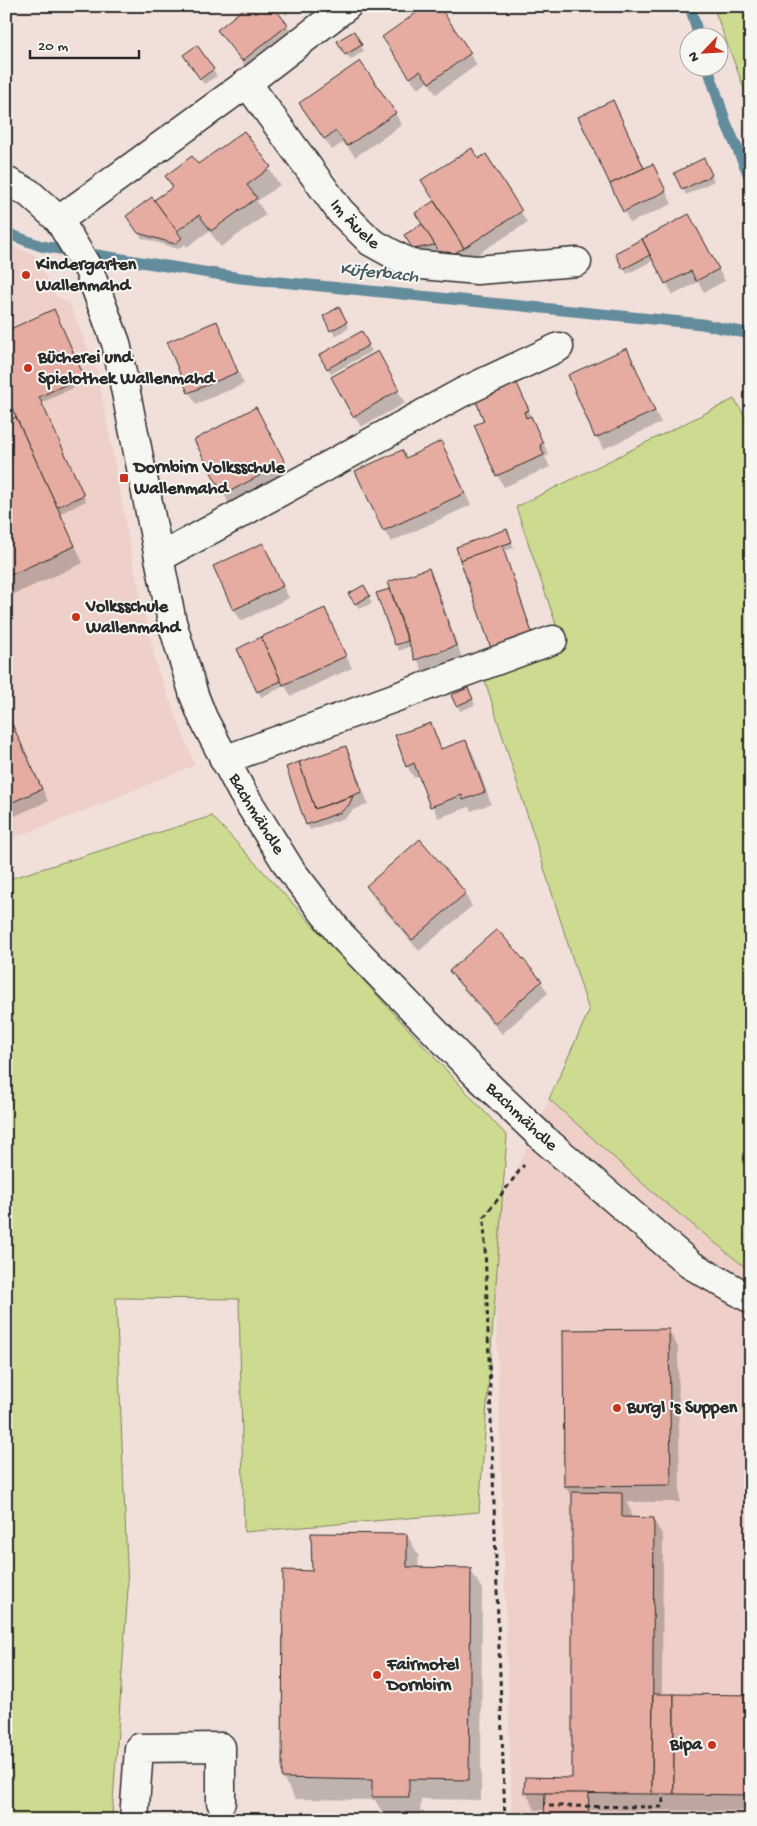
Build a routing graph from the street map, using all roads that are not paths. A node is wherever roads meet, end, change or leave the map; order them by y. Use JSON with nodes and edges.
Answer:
{"nodes":[{"id":1,"x":347,"y":6,"type":"edge"},
{"id":2,"x":247,"y":83,"type":"junction"},
{"id":3,"x":6,"y":181,"type":"edge"},
{"id":4,"x":63,"y":227,"type":"junction"},
{"id":5,"x":577,"y":262,"type":"dead end"},
{"id":6,"x":559,"y":347,"type":"dead end"},
{"id":7,"x":159,"y":558,"type":"junction"},
{"id":8,"x":553,"y":640,"type":"dead end"},
{"id":9,"x":224,"y":760,"type":"junction"},
{"id":10,"x":751,"y":1299,"type":"edge"},
{"id":11,"x":221,"y":1802,"type":"dead end"},
{"id":12,"x":134,"y":1820,"type":"edge"}],
"edges":[{"from":1,"to":2,"type":"street"},
{"from":2,"to":4,"type":"street"},
{"from":2,"to":5,"type":"street","name":"Im Äuele"},
{"from":3,"to":4,"type":"street","name":"Bachmähdle"},
{"from":4,"to":7,"type":"street","name":"Bachmähdle"},
{"from":6,"to":7,"type":"street"},
{"from":7,"to":9,"type":"street","name":"Bachmähdle"},
{"from":8,"to":9,"type":"street"},
{"from":9,"to":10,"type":"street","name":"Bachmähdle"},
{"from":11,"to":12,"type":"street"}]}
